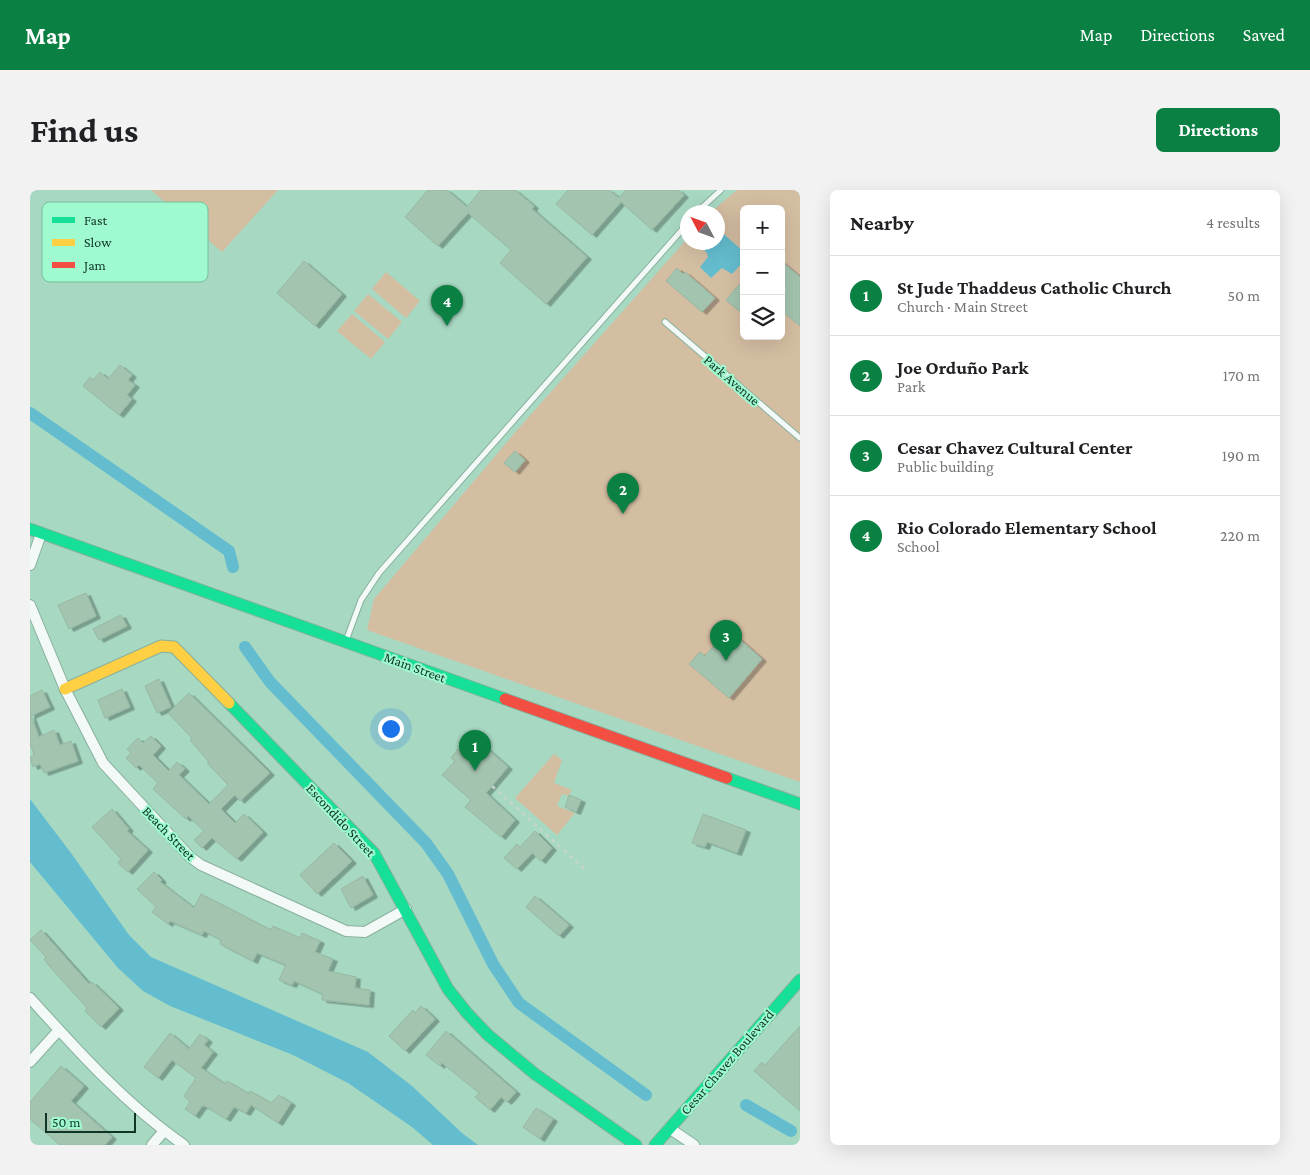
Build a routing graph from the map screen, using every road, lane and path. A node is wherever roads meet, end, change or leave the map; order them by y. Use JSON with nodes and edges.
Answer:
{"nodes":[{"id":1,"x":713,"y":190,"type":"edge"},
{"id":2,"x":721,"y":190,"type":"edge"},
{"id":3,"x":714,"y":196,"type":"junction"},
{"id":4,"x":704,"y":205,"type":"edge"},
{"id":5,"x":680,"y":233,"type":"edge"},
{"id":6,"x":665,"y":322,"type":"dead end"},
{"id":7,"x":800,"y":438,"type":"edge"},
{"id":8,"x":35,"y":532,"type":"edge"},
{"id":9,"x":30,"y":565,"type":"edge"},
{"id":10,"x":30,"y":605,"type":"edge"},
{"id":11,"x":346,"y":643,"type":"junction"},
{"id":12,"x":65,"y":689,"type":"junction"},
{"id":13,"x":492,"y":786,"type":"dead end"},
{"id":14,"x":800,"y":804,"type":"edge"},
{"id":15,"x":586,"y":870,"type":"dead end"},
{"id":16,"x":406,"y":909,"type":"junction"},
{"id":17,"x":800,"y":980,"type":"edge"},
{"id":18,"x":30,"y":998,"type":"edge"},
{"id":19,"x":59,"y":1030,"type":"junction"},
{"id":20,"x":30,"y":1062,"type":"edge"},
{"id":21,"x":668,"y":1128,"type":"junction"},
{"id":22,"x":164,"y":1131,"type":"junction"},
{"id":23,"x":152,"y":1145,"type":"edge"},
{"id":24,"x":184,"y":1145,"type":"edge"},
{"id":25,"x":636,"y":1145,"type":"edge"},
{"id":26,"x":654,"y":1145,"type":"edge"},
{"id":27,"x":694,"y":1145,"type":"edge"}],
"edges":[{"from":1,"to":3,"type":"lane"},
{"from":2,"to":3,"type":"lane"},
{"from":3,"to":4,"type":"lane"},
{"from":5,"to":11,"type":"lane"},
{"from":6,"to":7,"type":"lane","name":"Park Avenue"},
{"from":8,"to":9,"type":"street"},
{"from":8,"to":11,"type":"main road","name":"Main Street"},
{"from":10,"to":12,"type":"street","name":"Beach Street"},
{"from":11,"to":14,"type":"main road","name":"Main Street"},
{"from":12,"to":16,"type":"street","name":"Beach Street"},
{"from":12,"to":16,"type":"main road","name":"Escondido Street"},
{"from":13,"to":15,"type":"path"},
{"from":16,"to":25,"type":"main road","name":"Escondido Street"},
{"from":17,"to":21,"type":"main road","name":"Cesar Chavez Boulevard"},
{"from":18,"to":19,"type":"street"},
{"from":19,"to":20,"type":"street"},
{"from":19,"to":22,"type":"street"},
{"from":21,"to":26,"type":"main road","name":"Cesar Chavez Boulevard"},
{"from":21,"to":27,"type":"street"},
{"from":22,"to":23,"type":"street"},
{"from":22,"to":24,"type":"street"}]}
